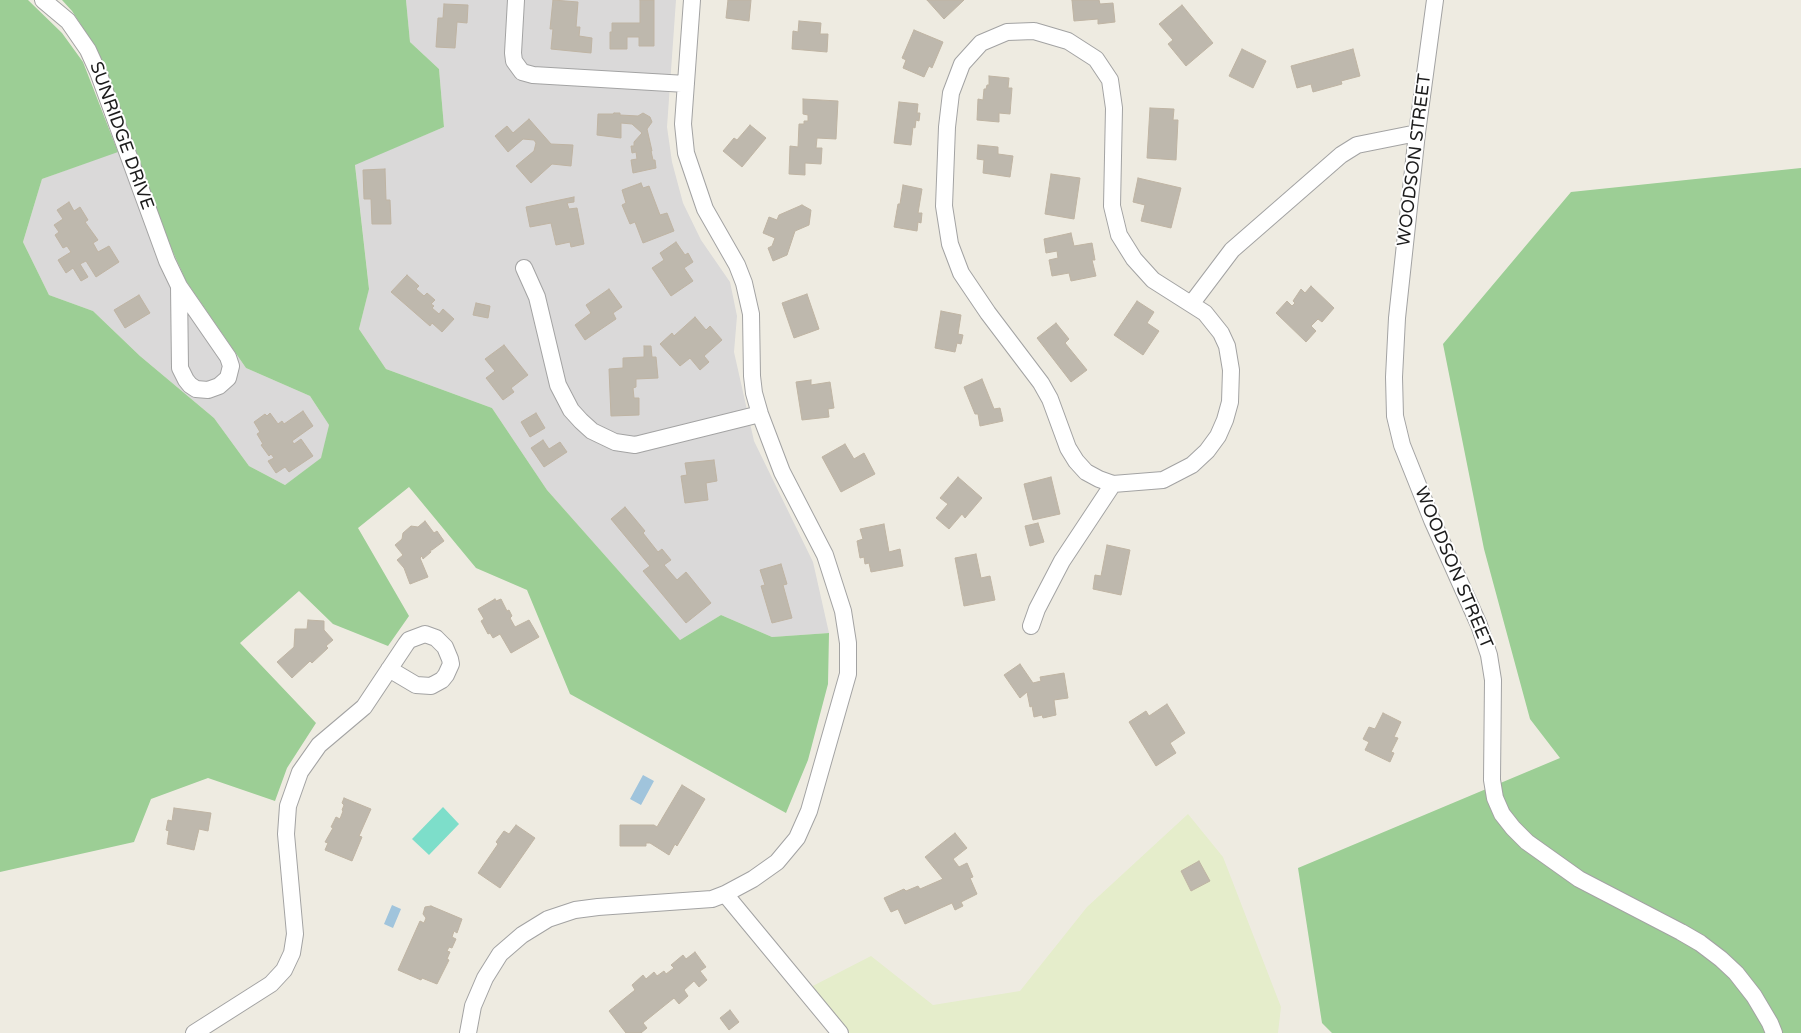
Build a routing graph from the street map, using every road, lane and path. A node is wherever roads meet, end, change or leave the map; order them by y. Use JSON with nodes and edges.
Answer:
{"nodes":[{"id":1,"x":43,"y":0,"type":"edge"},
{"id":2,"x":516,"y":0,"type":"edge"},
{"id":3,"x":692,"y":0,"type":"edge"},
{"id":4,"x":1436,"y":0,"type":"edge"},
{"id":5,"x":686,"y":84,"type":"junction"},
{"id":6,"x":1417,"y":133,"type":"junction"},
{"id":7,"x":524,"y":268,"type":"dead end"},
{"id":8,"x":179,"y":286,"type":"junction"},
{"id":9,"x":1192,"y":304,"type":"junction"},
{"id":10,"x":760,"y":414,"type":"junction"},
{"id":11,"x":1113,"y":484,"type":"junction"},
{"id":12,"x":1031,"y":626,"type":"dead end"},
{"id":13,"x":389,"y":669,"type":"dead end"},
{"id":14,"x":725,"y":894,"type":"junction"},
{"id":15,"x":194,"y":1033,"type":"edge"},
{"id":16,"x":468,"y":1033,"type":"edge"},
{"id":17,"x":840,"y":1033,"type":"edge"},
{"id":18,"x":1774,"y":1033,"type":"edge"}],
"edges":[{"from":1,"to":8,"type":"street","name":"SUNRIDGE DRIVE"},
{"from":2,"to":5,"type":"street"},
{"from":3,"to":5,"type":"street"},
{"from":4,"to":6,"type":"street","name":"WOODSON STREET"},
{"from":5,"to":10,"type":"street"},
{"from":6,"to":9,"type":"street"},
{"from":6,"to":18,"type":"street","name":"WOODSON STREET"},
{"from":7,"to":10,"type":"street"},
{"from":8,"to":8,"type":"street","name":"SUNRIDGE DRIVE"},
{"from":9,"to":11,"type":"street"},
{"from":9,"to":11,"type":"street"},
{"from":10,"to":14,"type":"street"},
{"from":11,"to":12,"type":"street"},
{"from":13,"to":15,"type":"street"},
{"from":14,"to":16,"type":"street"},
{"from":14,"to":17,"type":"street"}]}
